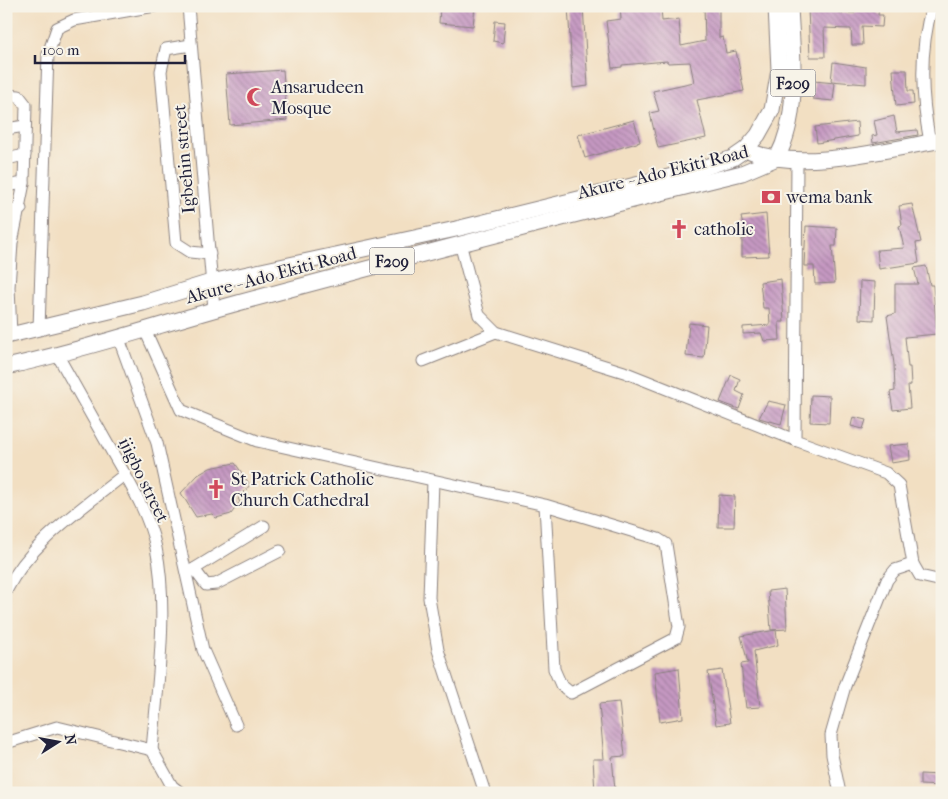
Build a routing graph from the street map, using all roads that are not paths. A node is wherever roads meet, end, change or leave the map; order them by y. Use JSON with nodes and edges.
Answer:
{"nodes":[{"id":1,"x":155,"y":6,"type":"edge"},
{"id":2,"x":188,"y":6,"type":"edge"},
{"id":3,"x":776,"y":6,"type":"edge"},
{"id":4,"x":790,"y":6,"type":"edge"},
{"id":5,"x":932,"y":6,"type":"edge"},
{"id":6,"x":191,"y":45,"type":"junction"},
{"id":7,"x":6,"y":95,"type":"edge"},
{"id":8,"x":25,"y":126,"type":"junction"},
{"id":9,"x":6,"y":129,"type":"edge"},
{"id":10,"x":936,"y":141,"type":"edge"},
{"id":11,"x":746,"y":149,"type":"junction"},
{"id":12,"x":25,"y":155,"type":"junction"},
{"id":13,"x":777,"y":158,"type":"junction"},
{"id":14,"x":6,"y":159,"type":"edge"},
{"id":15,"x":797,"y":159,"type":"junction"},
{"id":16,"x":24,"y":183,"type":"junction"},
{"id":17,"x":6,"y":186,"type":"edge"},
{"id":18,"x":21,"y":209,"type":"junction"},
{"id":19,"x":6,"y":212,"type":"edge"},
{"id":20,"x":460,"y":243,"type":"junction"},
{"id":21,"x":9,"y":244,"type":"edge"},
{"id":22,"x":210,"y":254,"type":"junction"},
{"id":23,"x":211,"y":282,"type":"junction"},
{"id":24,"x":8,"y":288,"type":"edge"},
{"id":25,"x":214,"y":309,"type":"junction"},
{"id":26,"x":39,"y":329,"type":"junction"},
{"id":27,"x":145,"y":330,"type":"junction"},
{"id":28,"x":496,"y":332,"type":"junction"},
{"id":29,"x":9,"y":335,"type":"edge"},
{"id":30,"x":119,"y":339,"type":"junction"},
{"id":31,"x":58,"y":356,"type":"junction"},
{"id":32,"x":422,"y":361,"type":"dead end"},
{"id":33,"x":6,"y":367,"type":"edge"},
{"id":34,"x":795,"y":440,"type":"junction"},
{"id":35,"x":125,"y":474,"type":"junction"},
{"id":36,"x":433,"y":481,"type":"junction"},
{"id":37,"x":545,"y":505,"type":"junction"},
{"id":38,"x":264,"y":526,"type":"dead end"},
{"id":39,"x":280,"y":551,"type":"dead end"},
{"id":40,"x":913,"y":564,"type":"junction"},
{"id":41,"x":190,"y":572,"type":"junction"},
{"id":42,"x":942,"y":581,"type":"edge"},
{"id":43,"x":6,"y":590,"type":"edge"},
{"id":44,"x":236,"y":726,"type":"dead end"},
{"id":45,"x":6,"y":743,"type":"edge"},
{"id":46,"x":152,"y":750,"type":"junction"},
{"id":47,"x":181,"y":793,"type":"edge"},
{"id":48,"x":485,"y":793,"type":"edge"},
{"id":49,"x":840,"y":793,"type":"edge"}],
"edges":[{"from":1,"to":26,"type":"street"},
{"from":2,"to":6,"type":"street","name":"Igbehin street"},
{"from":3,"to":11,"type":"main road","number":"F209"},
{"from":4,"to":13,"type":"main road","number":"F209"},
{"from":5,"to":10,"type":"street"},
{"from":6,"to":22,"type":"street","name":"Igbehin street"},
{"from":6,"to":22,"type":"street"},
{"from":7,"to":8,"type":"street"},
{"from":8,"to":9,"type":"street"},
{"from":8,"to":12,"type":"street"},
{"from":10,"to":15,"type":"main road"},
{"from":11,"to":13,"type":"main road"},
{"from":11,"to":23,"type":"main road","name":"Akure - Ado Ekiti Road","number":"F209"},
{"from":12,"to":14,"type":"street"},
{"from":12,"to":16,"type":"street"},
{"from":13,"to":15,"type":"main road"},
{"from":13,"to":20,"type":"main road","name":"Akure - Ado Ekiti Road","number":"F209"},
{"from":15,"to":34,"type":"street"},
{"from":16,"to":17,"type":"street"},
{"from":16,"to":18,"type":"street"},
{"from":18,"to":19,"type":"street"},
{"from":18,"to":21,"type":"street"},
{"from":20,"to":25,"type":"main road","name":"Akure - Ado Ekiti Road","number":"F209"},
{"from":20,"to":28,"type":"street"},
{"from":21,"to":24,"type":"street"},
{"from":22,"to":23,"type":"street","name":"Igbehin street"},
{"from":23,"to":25,"type":"street","name":"Igbehin street"},
{"from":23,"to":26,"type":"main road","name":"Akure - Ado Ekiti Road","number":"F209"},
{"from":24,"to":29,"type":"street"},
{"from":25,"to":27,"type":"main road","name":"Akure - Ado Ekiti Road","number":"F209"},
{"from":26,"to":29,"type":"main road","name":"Akure - Ado Ekiti Road","number":"F209"},
{"from":27,"to":30,"type":"main road","name":"Akure - Ado Ekiti Road","number":"F209"},
{"from":27,"to":36,"type":"street"},
{"from":28,"to":32,"type":"street"},
{"from":28,"to":34,"type":"street"},
{"from":30,"to":31,"type":"main road","name":"Akure - Ado Ekiti Road","number":"F209"},
{"from":30,"to":41,"type":"street"},
{"from":31,"to":33,"type":"main road","name":"Akure - Ado Ekiti Road","number":"F209"},
{"from":31,"to":35,"type":"street","name":"ijigbo street"},
{"from":34,"to":40,"type":"street"},
{"from":35,"to":43,"type":"street"},
{"from":35,"to":46,"type":"street","name":"ijigbo street"},
{"from":36,"to":37,"type":"street"},
{"from":36,"to":48,"type":"street"},
{"from":37,"to":37,"type":"street"},
{"from":38,"to":41,"type":"street"},
{"from":39,"to":41,"type":"street"},
{"from":40,"to":42,"type":"street"},
{"from":40,"to":49,"type":"street"},
{"from":41,"to":44,"type":"street"},
{"from":45,"to":46,"type":"street"},
{"from":46,"to":47,"type":"street"}]}
